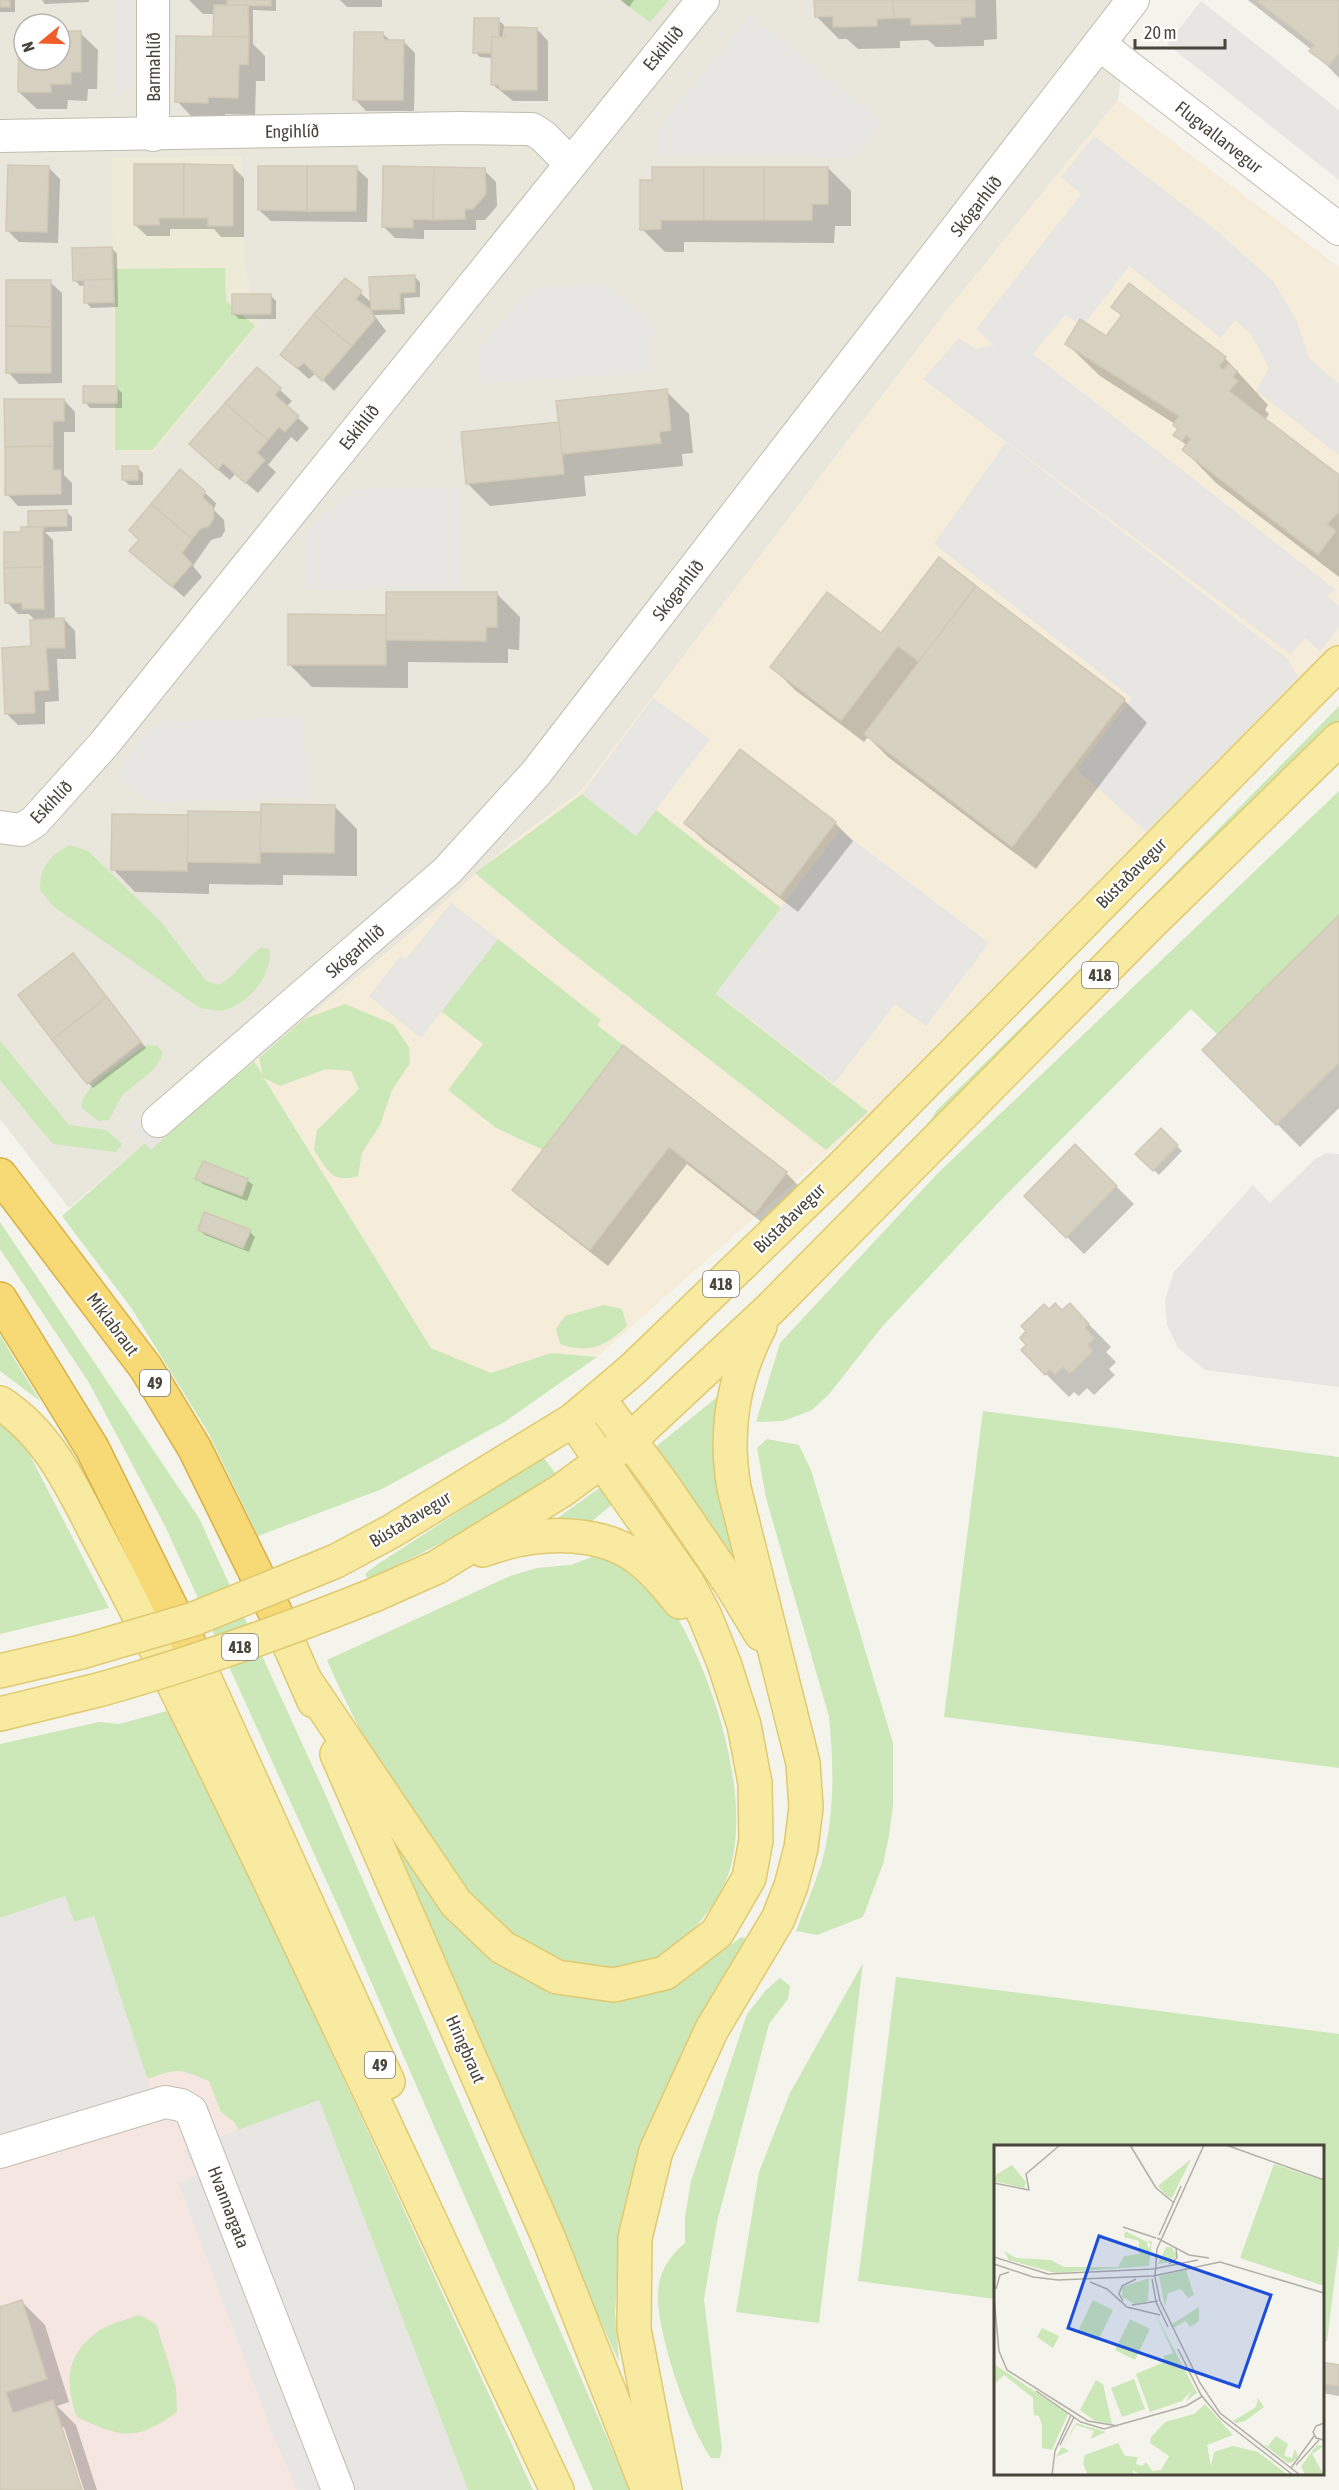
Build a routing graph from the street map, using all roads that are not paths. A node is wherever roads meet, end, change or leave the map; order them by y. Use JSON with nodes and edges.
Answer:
{"nodes":[{"id":1,"x":153,"y":0,"type":"edge"},
{"id":2,"x":703,"y":0,"type":"edge"},
{"id":3,"x":1133,"y":0,"type":"edge"},
{"id":4,"x":1099,"y":44,"type":"junction"},
{"id":5,"x":153,"y":135,"type":"junction"},
{"id":6,"x":0,"y":136,"type":"edge"},
{"id":7,"x":570,"y":163,"type":"junction"},
{"id":8,"x":1339,"y":230,"type":"edge"},
{"id":9,"x":1339,"y":663,"type":"edge"},
{"id":10,"x":1339,"y":739,"type":"edge"},
{"id":11,"x":0,"y":827,"type":"edge"},
{"id":12,"x":158,"y":1120,"type":"dead end"},
{"id":13,"x":0,"y":1175,"type":"edge"},
{"id":14,"x":0,"y":1299,"type":"edge"},
{"id":15,"x":768,"y":1311,"type":"junction"},
{"id":16,"x":599,"y":1399,"type":"junction"},
{"id":17,"x":0,"y":1403,"type":"edge"},
{"id":18,"x":573,"y":1420,"type":"junction"},
{"id":19,"x":630,"y":1440,"type":"junction"},
{"id":20,"x":603,"y":1461,"type":"junction"},
{"id":21,"x":437,"y":1567,"type":"junction"},
{"id":22,"x":275,"y":1612,"type":"joint"},
{"id":23,"x":189,"y":1644,"type":"joint"},
{"id":24,"x":77,"y":1652,"type":"junction"},
{"id":25,"x":0,"y":1653,"type":"edge"},
{"id":26,"x":724,"y":1663,"type":"junction"},
{"id":27,"x":0,"y":1671,"type":"edge"},
{"id":28,"x":780,"y":1674,"type":"junction"},
{"id":29,"x":305,"y":1680,"type":"junction"},
{"id":30,"x":0,"y":1714,"type":"edge"},
{"id":31,"x":0,"y":2152,"type":"edge"},
{"id":32,"x":338,"y":2490,"type":"edge"},
{"id":33,"x":559,"y":2490,"type":"edge"},
{"id":34,"x":648,"y":2490,"type":"edge"},
{"id":35,"x":665,"y":2490,"type":"edge"}],
"edges":[{"from":1,"to":5,"type":"street","name":"Barmahlíð"},
{"from":2,"to":7,"type":"street","name":"Eskihlíð"},
{"from":3,"to":4,"type":"street","name":"Skógarhlíð"},
{"from":4,"to":8,"type":"street","name":"Flugvallarvegur"},
{"from":4,"to":12,"type":"street","name":"Skógarhlíð"},
{"from":5,"to":6,"type":"street","name":"Engihlíð"},
{"from":5,"to":7,"type":"street","name":"Engihlíð"},
{"from":7,"to":11,"type":"street","name":"Eskihlíð"},
{"from":9,"to":16,"type":"main road","name":"Bústaðavegur","number":"418"},
{"from":10,"to":15,"type":"main road","number":"418"},
{"from":13,"to":22,"type":"highway","name":"Miklabraut","number":"49"},
{"from":14,"to":23,"type":"highway","number":"49"},
{"from":15,"to":19,"type":"main road","number":"418"},
{"from":15,"to":28,"type":"main road"},
{"from":16,"to":18,"type":"main road","name":"Bústaðavegur","number":"418"},
{"from":16,"to":19,"type":"main road"},
{"from":17,"to":33,"type":"main road"},
{"from":18,"to":20,"type":"main road"},
{"from":18,"to":24,"type":"main road","name":"Bústaðavegur","number":"418","bridge":true},
{"from":19,"to":20,"type":"main road","number":"418"},
{"from":19,"to":28,"type":"main road"},
{"from":20,"to":21,"type":"main road","number":"418"},
{"from":20,"to":26,"type":"main road"},
{"from":21,"to":26,"type":"main road"},
{"from":21,"to":30,"type":"main road","number":"418","bridge":true},
{"from":22,"to":29,"type":"main road","name":"Hringbraut","number":"49"},
{"from":23,"to":33,"type":"main road","number":"49"},
{"from":24,"to":25,"type":"main road"},
{"from":24,"to":27,"type":"main road","name":"Bústaðavegur","number":"418"},
{"from":26,"to":29,"type":"main road"},
{"from":28,"to":35,"type":"main road"},
{"from":29,"to":34,"type":"main road","name":"Hringbraut","number":"49"},
{"from":31,"to":32,"type":"street","name":"Hvannargata"}]}
